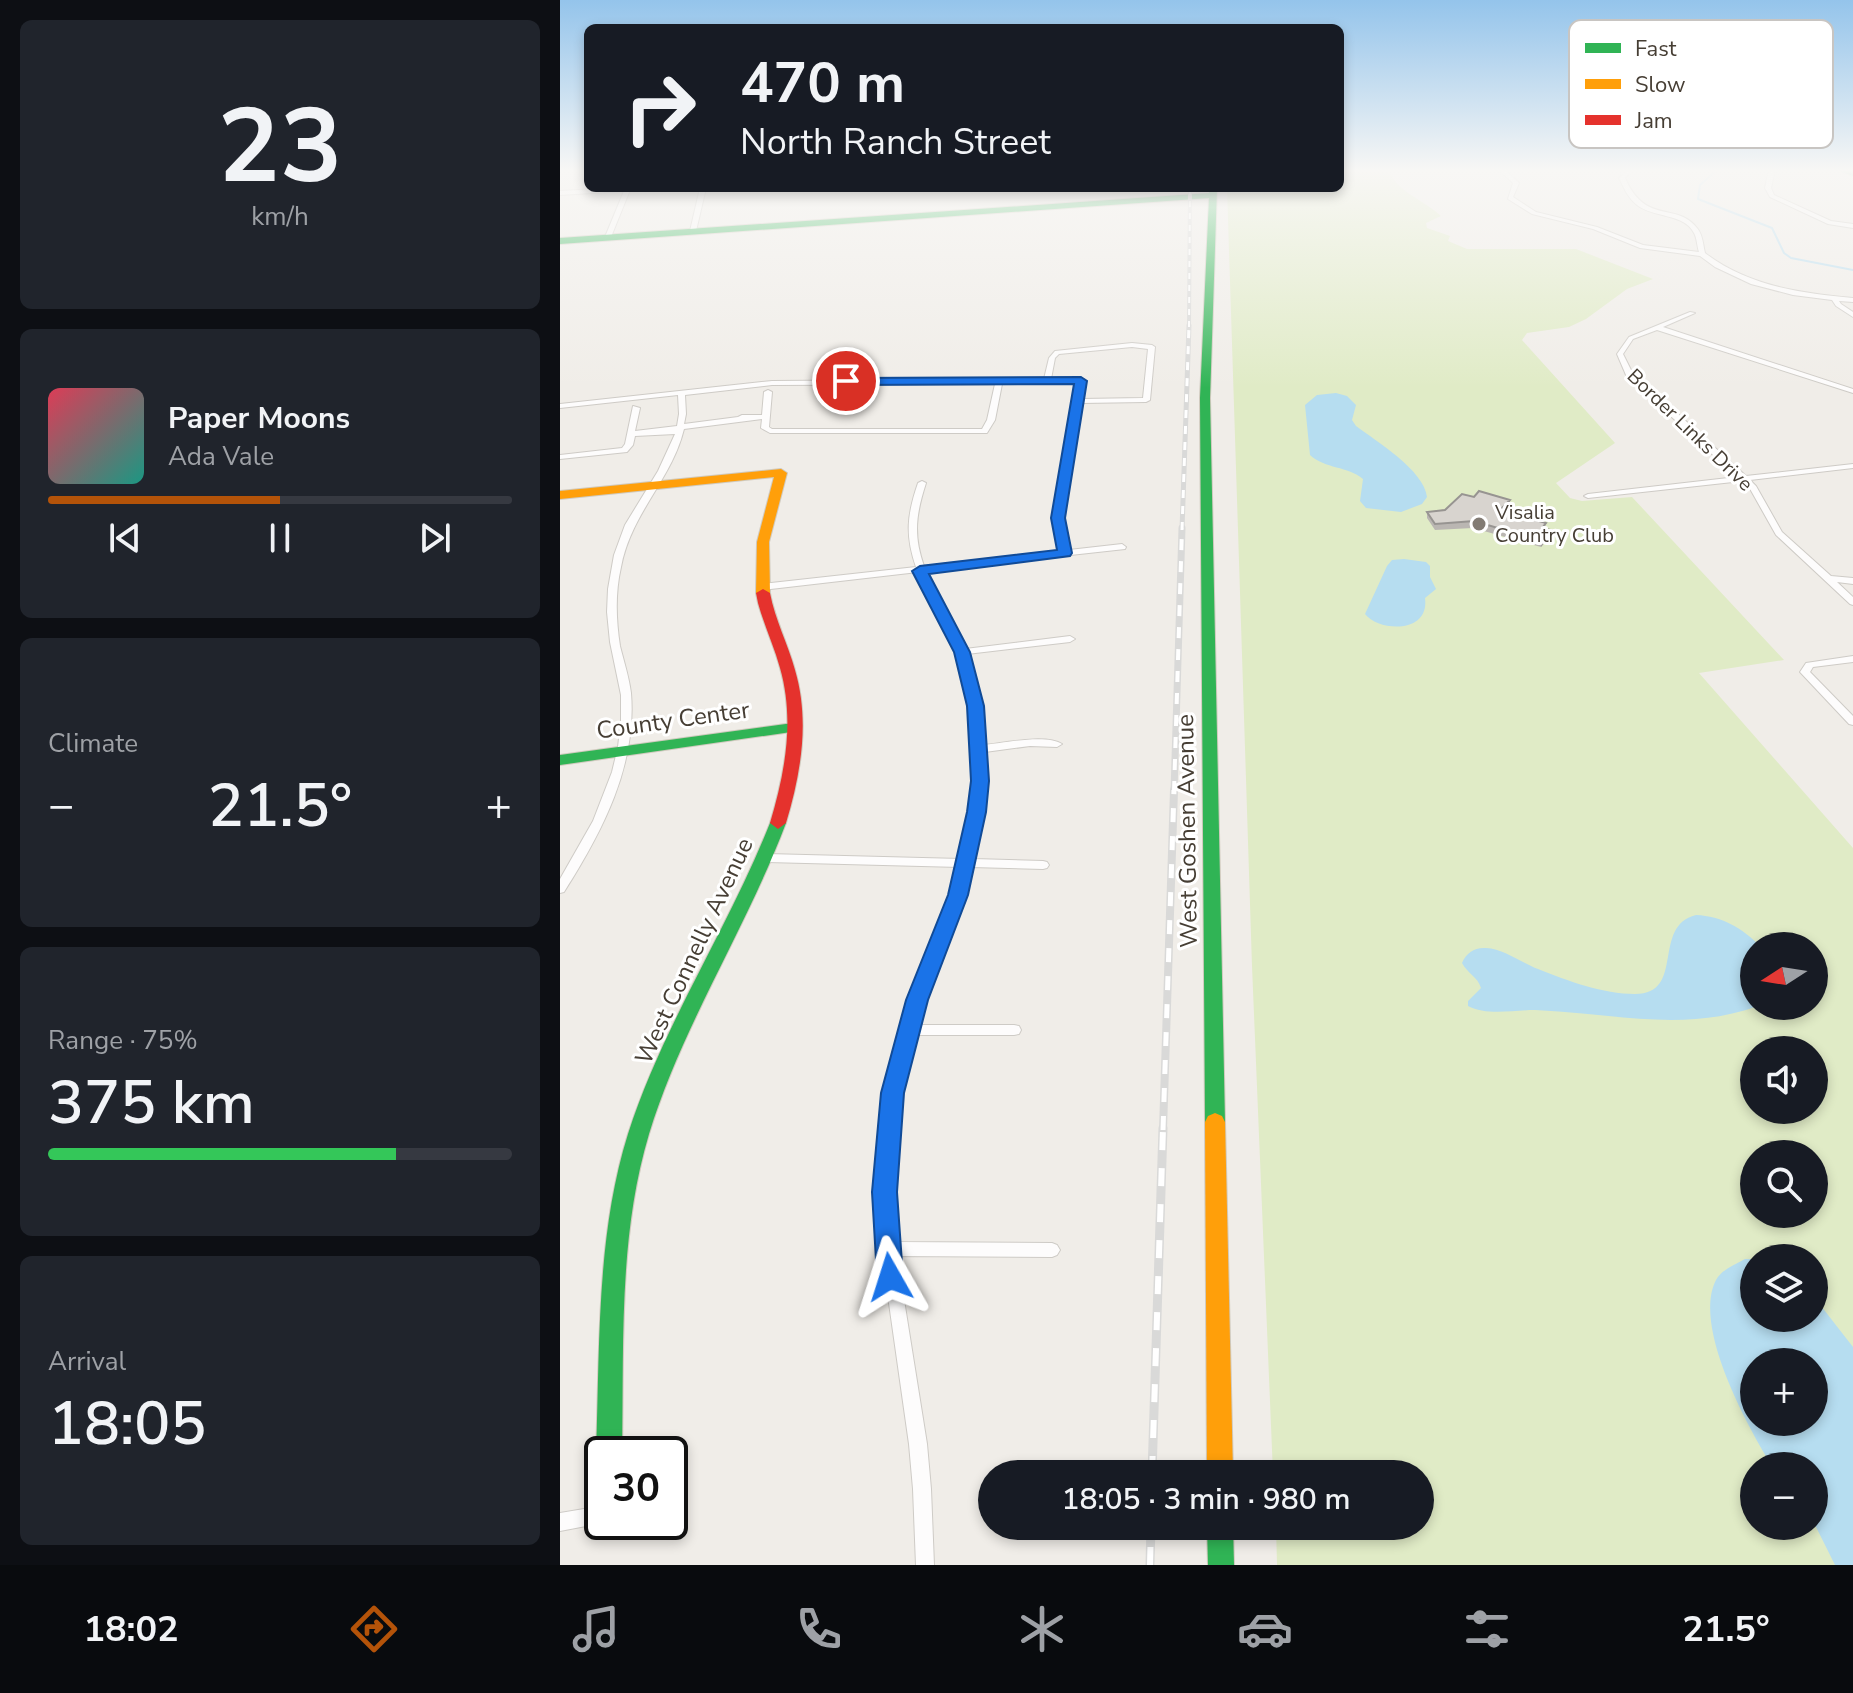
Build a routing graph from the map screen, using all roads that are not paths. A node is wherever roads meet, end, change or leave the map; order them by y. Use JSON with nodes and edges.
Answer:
{"nodes":[{"id":1,"x":1211,"y":242,"type":"edge"},
{"id":2,"x":1630,"y":242,"type":"edge"},
{"id":3,"x":1700,"y":242,"type":"edge"},
{"id":4,"x":1702,"y":254,"type":"junction"},
{"id":5,"x":1835,"y":299,"type":"junction"},
{"id":6,"x":1853,"y":300,"type":"edge"},
{"id":7,"x":1692,"y":313,"type":"dead end"},
{"id":8,"x":1853,"y":315,"type":"edge"},
{"id":9,"x":1655,"y":326,"type":"junction"},
{"id":10,"x":999,"y":381,"type":"junction"},
{"id":11,"x":1047,"y":381,"type":"junction"},
{"id":12,"x":1853,"y":391,"type":"edge"},
{"id":13,"x":768,"y":392,"type":"dead end"},
{"id":14,"x":681,"y":393,"type":"junction"},
{"id":15,"x":1077,"y":401,"type":"junction"},
{"id":16,"x":560,"y":406,"type":"edge"},
{"id":17,"x":636,"y":408,"type":"dead end"},
{"id":18,"x":766,"y":417,"type":"junction"},
{"id":19,"x":680,"y":427,"type":"junction"},
{"id":20,"x":631,"y":434,"type":"junction"},
{"id":21,"x":560,"y":457,"type":"edge"},
{"id":22,"x":1853,"y":466,"type":"edge"},
{"id":23,"x":1744,"y":478,"type":"junction"},
{"id":24,"x":922,"y":483,"type":"dead end"},
{"id":25,"x":651,"y":486,"type":"junction"},
{"id":26,"x":560,"y":495,"type":"edge"},
{"id":27,"x":1588,"y":496,"type":"dead end"},
{"id":28,"x":1122,"y":547,"type":"dead end"},
{"id":29,"x":1065,"y":553,"type":"junction"},
{"id":30,"x":920,"y":571,"type":"junction"},
{"id":31,"x":1828,"y":579,"type":"junction"},
{"id":32,"x":1853,"y":581,"type":"edge"},
{"id":33,"x":762,"y":587,"type":"junction"},
{"id":34,"x":1853,"y":602,"type":"edge"},
{"id":35,"x":1070,"y":639,"type":"dead end"},
{"id":36,"x":962,"y":652,"type":"junction"},
{"id":37,"x":1853,"y":659,"type":"edge"},
{"id":38,"x":1853,"y":722,"type":"edge"},
{"id":39,"x":793,"y":728,"type":"junction"},
{"id":40,"x":1057,"y":744,"type":"dead end"},
{"id":41,"x":979,"y":749,"type":"junction"},
{"id":42,"x":622,"y":752,"type":"junction"},
{"id":43,"x":560,"y":760,"type":"edge"},
{"id":44,"x":767,"y":858,"type":"junction"},
{"id":45,"x":966,"y":865,"type":"junction"},
{"id":46,"x":1043,"y":865,"type":"dead end"},
{"id":47,"x":560,"y":889,"type":"edge"},
{"id":48,"x":908,"y":1030,"type":"junction"},
{"id":49,"x":1014,"y":1030,"type":"dead end"},
{"id":50,"x":887,"y":1249,"type":"junction"},
{"id":51,"x":1052,"y":1250,"type":"dead end"},
{"id":52,"x":610,"y":1436,"type":"edge"},
{"id":53,"x":1220,"y":1460,"type":"edge"},
{"id":54,"x":584,"y":1518,"type":"edge"},
{"id":55,"x":560,"y":1522,"type":"edge"},
{"id":56,"x":1220,"y":1540,"type":"edge"},
{"id":57,"x":925,"y":1565,"type":"edge"},
{"id":58,"x":1221,"y":1565,"type":"edge"}],
"edges":[{"from":1,"to":53,"type":"street","name":"West Goshen Avenue"},
{"from":2,"to":4,"type":"street"},
{"from":3,"to":4,"type":"street"},
{"from":4,"to":5,"type":"street"},
{"from":5,"to":6,"type":"street"},
{"from":5,"to":8,"type":"street"},
{"from":7,"to":9,"type":"street","name":"Border Links Drive"},
{"from":9,"to":12,"type":"street"},
{"from":9,"to":23,"type":"street","name":"Border Links Drive"},
{"from":10,"to":11,"type":"street"},
{"from":10,"to":14,"type":"street"},
{"from":10,"to":18,"type":"street"},
{"from":11,"to":15,"type":"street"},
{"from":11,"to":15,"type":"street"},
{"from":13,"to":18,"type":"street"},
{"from":14,"to":16,"type":"street"},
{"from":14,"to":19,"type":"street"},
{"from":15,"to":29,"type":"street"},
{"from":17,"to":20,"type":"street"},
{"from":18,"to":19,"type":"street"},
{"from":19,"to":20,"type":"street"},
{"from":19,"to":25,"type":"street"},
{"from":20,"to":21,"type":"street"},
{"from":22,"to":23,"type":"street"},
{"from":23,"to":27,"type":"street"},
{"from":23,"to":31,"type":"street","name":"Border Links Drive"},
{"from":24,"to":30,"type":"street"},
{"from":25,"to":26,"type":"street"},
{"from":25,"to":33,"type":"street","name":"West Connelly Avenue"},
{"from":25,"to":42,"type":"street"},
{"from":28,"to":29,"type":"street"},
{"from":29,"to":30,"type":"street"},
{"from":30,"to":33,"type":"street"},
{"from":30,"to":36,"type":"street"},
{"from":31,"to":32,"type":"street"},
{"from":31,"to":34,"type":"street","name":"Border Links Drive"},
{"from":33,"to":39,"type":"street","name":"West Connelly Avenue"},
{"from":35,"to":36,"type":"street"},
{"from":36,"to":41,"type":"street"},
{"from":37,"to":38,"type":"street"},
{"from":39,"to":42,"type":"street","name":"County Center"},
{"from":39,"to":44,"type":"street","name":"West Connelly Avenue"},
{"from":40,"to":41,"type":"street"},
{"from":41,"to":45,"type":"street"},
{"from":42,"to":43,"type":"street","name":"County Center"},
{"from":42,"to":47,"type":"street"},
{"from":44,"to":45,"type":"street"},
{"from":44,"to":52,"type":"street","name":"West Connelly Avenue"},
{"from":45,"to":46,"type":"street"},
{"from":45,"to":48,"type":"street"},
{"from":48,"to":49,"type":"street"},
{"from":48,"to":50,"type":"street"},
{"from":50,"to":51,"type":"street"},
{"from":50,"to":57,"type":"street"},
{"from":54,"to":55,"type":"street"},
{"from":56,"to":58,"type":"street"}]}
